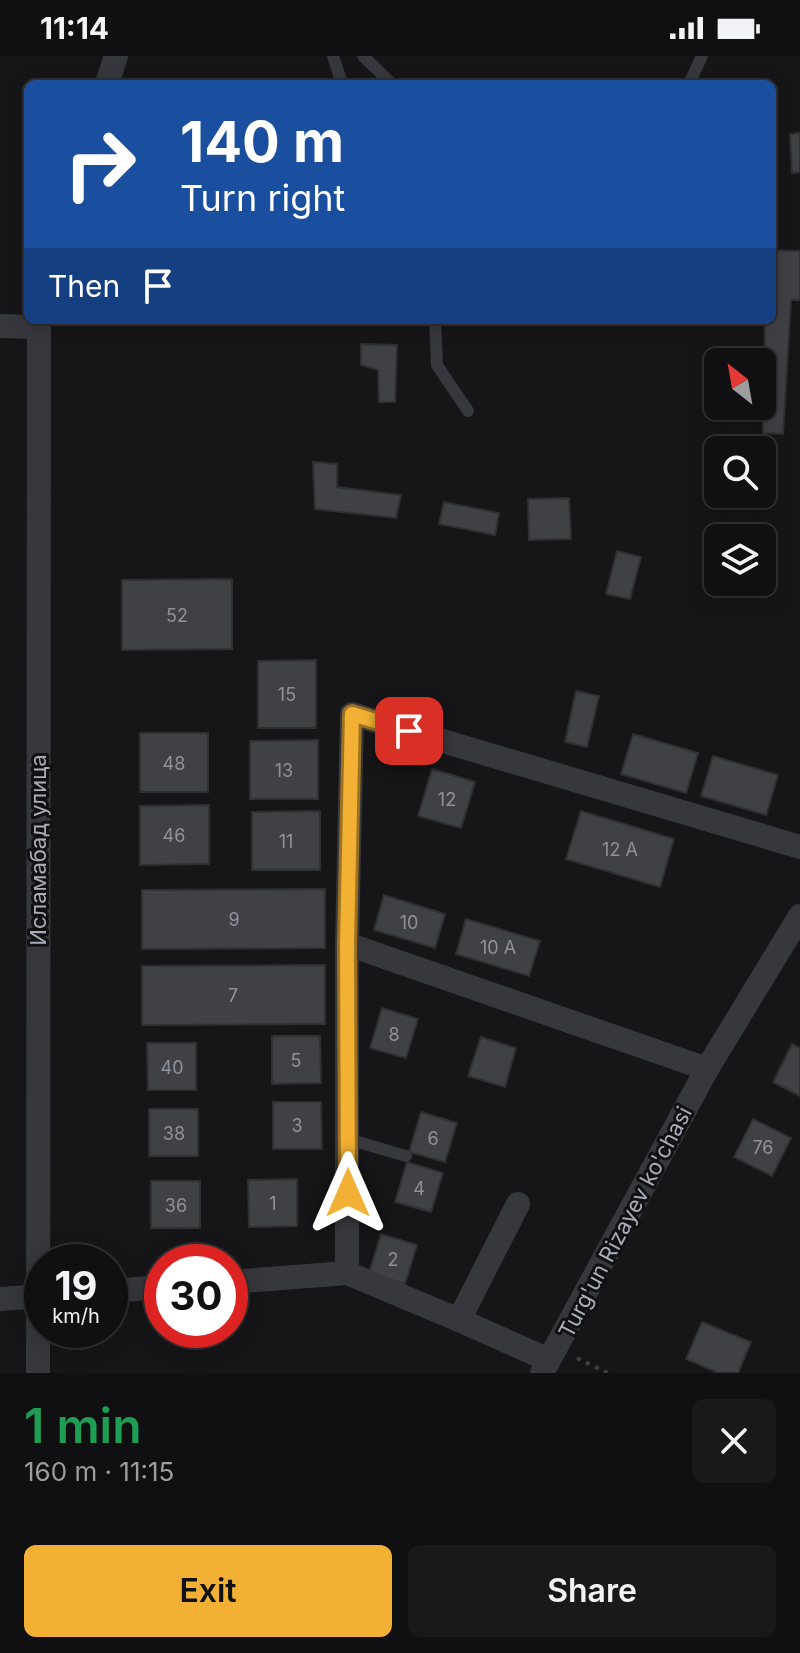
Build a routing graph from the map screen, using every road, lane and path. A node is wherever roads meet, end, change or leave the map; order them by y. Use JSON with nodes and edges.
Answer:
{"nodes":[{"id":1,"x":116,"y":56,"type":"edge"},
{"id":2,"x":333,"y":56,"type":"edge"},
{"id":3,"x":363,"y":56,"type":"edge"},
{"id":4,"x":702,"y":56,"type":"edge"},
{"id":5,"x":108,"y":80,"type":"edge"},
{"id":6,"x":341,"y":80,"type":"edge"},
{"id":7,"x":388,"y":80,"type":"edge"},
{"id":8,"x":691,"y":80,"type":"edge"},
{"id":9,"x":38,"y":324,"type":"edge"},
{"id":10,"x":435,"y":324,"type":"edge"},
{"id":11,"x":0,"y":326,"type":"edge"},
{"id":12,"x":468,"y":411,"type":"dead end"},
{"id":13,"x":800,"y":847,"type":"edge"},
{"id":14,"x":800,"y":916,"type":"edge"},
{"id":15,"x":347,"y":944,"type":"junction"},
{"id":16,"x":707,"y":1069,"type":"junction"},
{"id":17,"x":348,"y":1139,"type":"junction"},
{"id":18,"x":406,"y":1156,"type":"dead end"},
{"id":19,"x":518,"y":1204,"type":"dead end"},
{"id":20,"x":40,"y":1244,"type":"edge"},
{"id":21,"x":347,"y":1273,"type":"junction"},
{"id":22,"x":248,"y":1281,"type":"edge"},
{"id":23,"x":24,"y":1297,"type":"edge"},
{"id":24,"x":0,"y":1299,"type":"edge"},
{"id":25,"x":459,"y":1320,"type":"junction"},
{"id":26,"x":39,"y":1348,"type":"edge"},
{"id":27,"x":549,"y":1360,"type":"edge"},
{"id":28,"x":38,"y":1373,"type":"edge"},
{"id":29,"x":608,"y":1373,"type":"edge"}],
"edges":[{"from":1,"to":5,"type":"street"},
{"from":2,"to":6,"type":"lane"},
{"from":3,"to":7,"type":"lane"},
{"from":4,"to":8,"type":"lane"},
{"from":9,"to":11,"type":"street","name":"Исламабад улица"},
{"from":9,"to":20,"type":"street","name":"Исламабад улица"},
{"from":10,"to":12,"type":"lane"},
{"from":13,"to":15,"type":"street"},
{"from":14,"to":16,"type":"street","name":"Turg'un Rizayev ko'chasi"},
{"from":15,"to":16,"type":"street"},
{"from":15,"to":17,"type":"street"},
{"from":16,"to":27,"type":"street","name":"Turg'un Rizayev ko'chasi"},
{"from":17,"to":18,"type":"lane"},
{"from":17,"to":21,"type":"street"},
{"from":19,"to":25,"type":"street"},
{"from":21,"to":22,"type":"street"},
{"from":21,"to":25,"type":"street"},
{"from":23,"to":24,"type":"street"},
{"from":25,"to":27,"type":"street"},
{"from":26,"to":28,"type":"street","name":"Исламабад улица"},
{"from":27,"to":29,"type":"path"}]}
